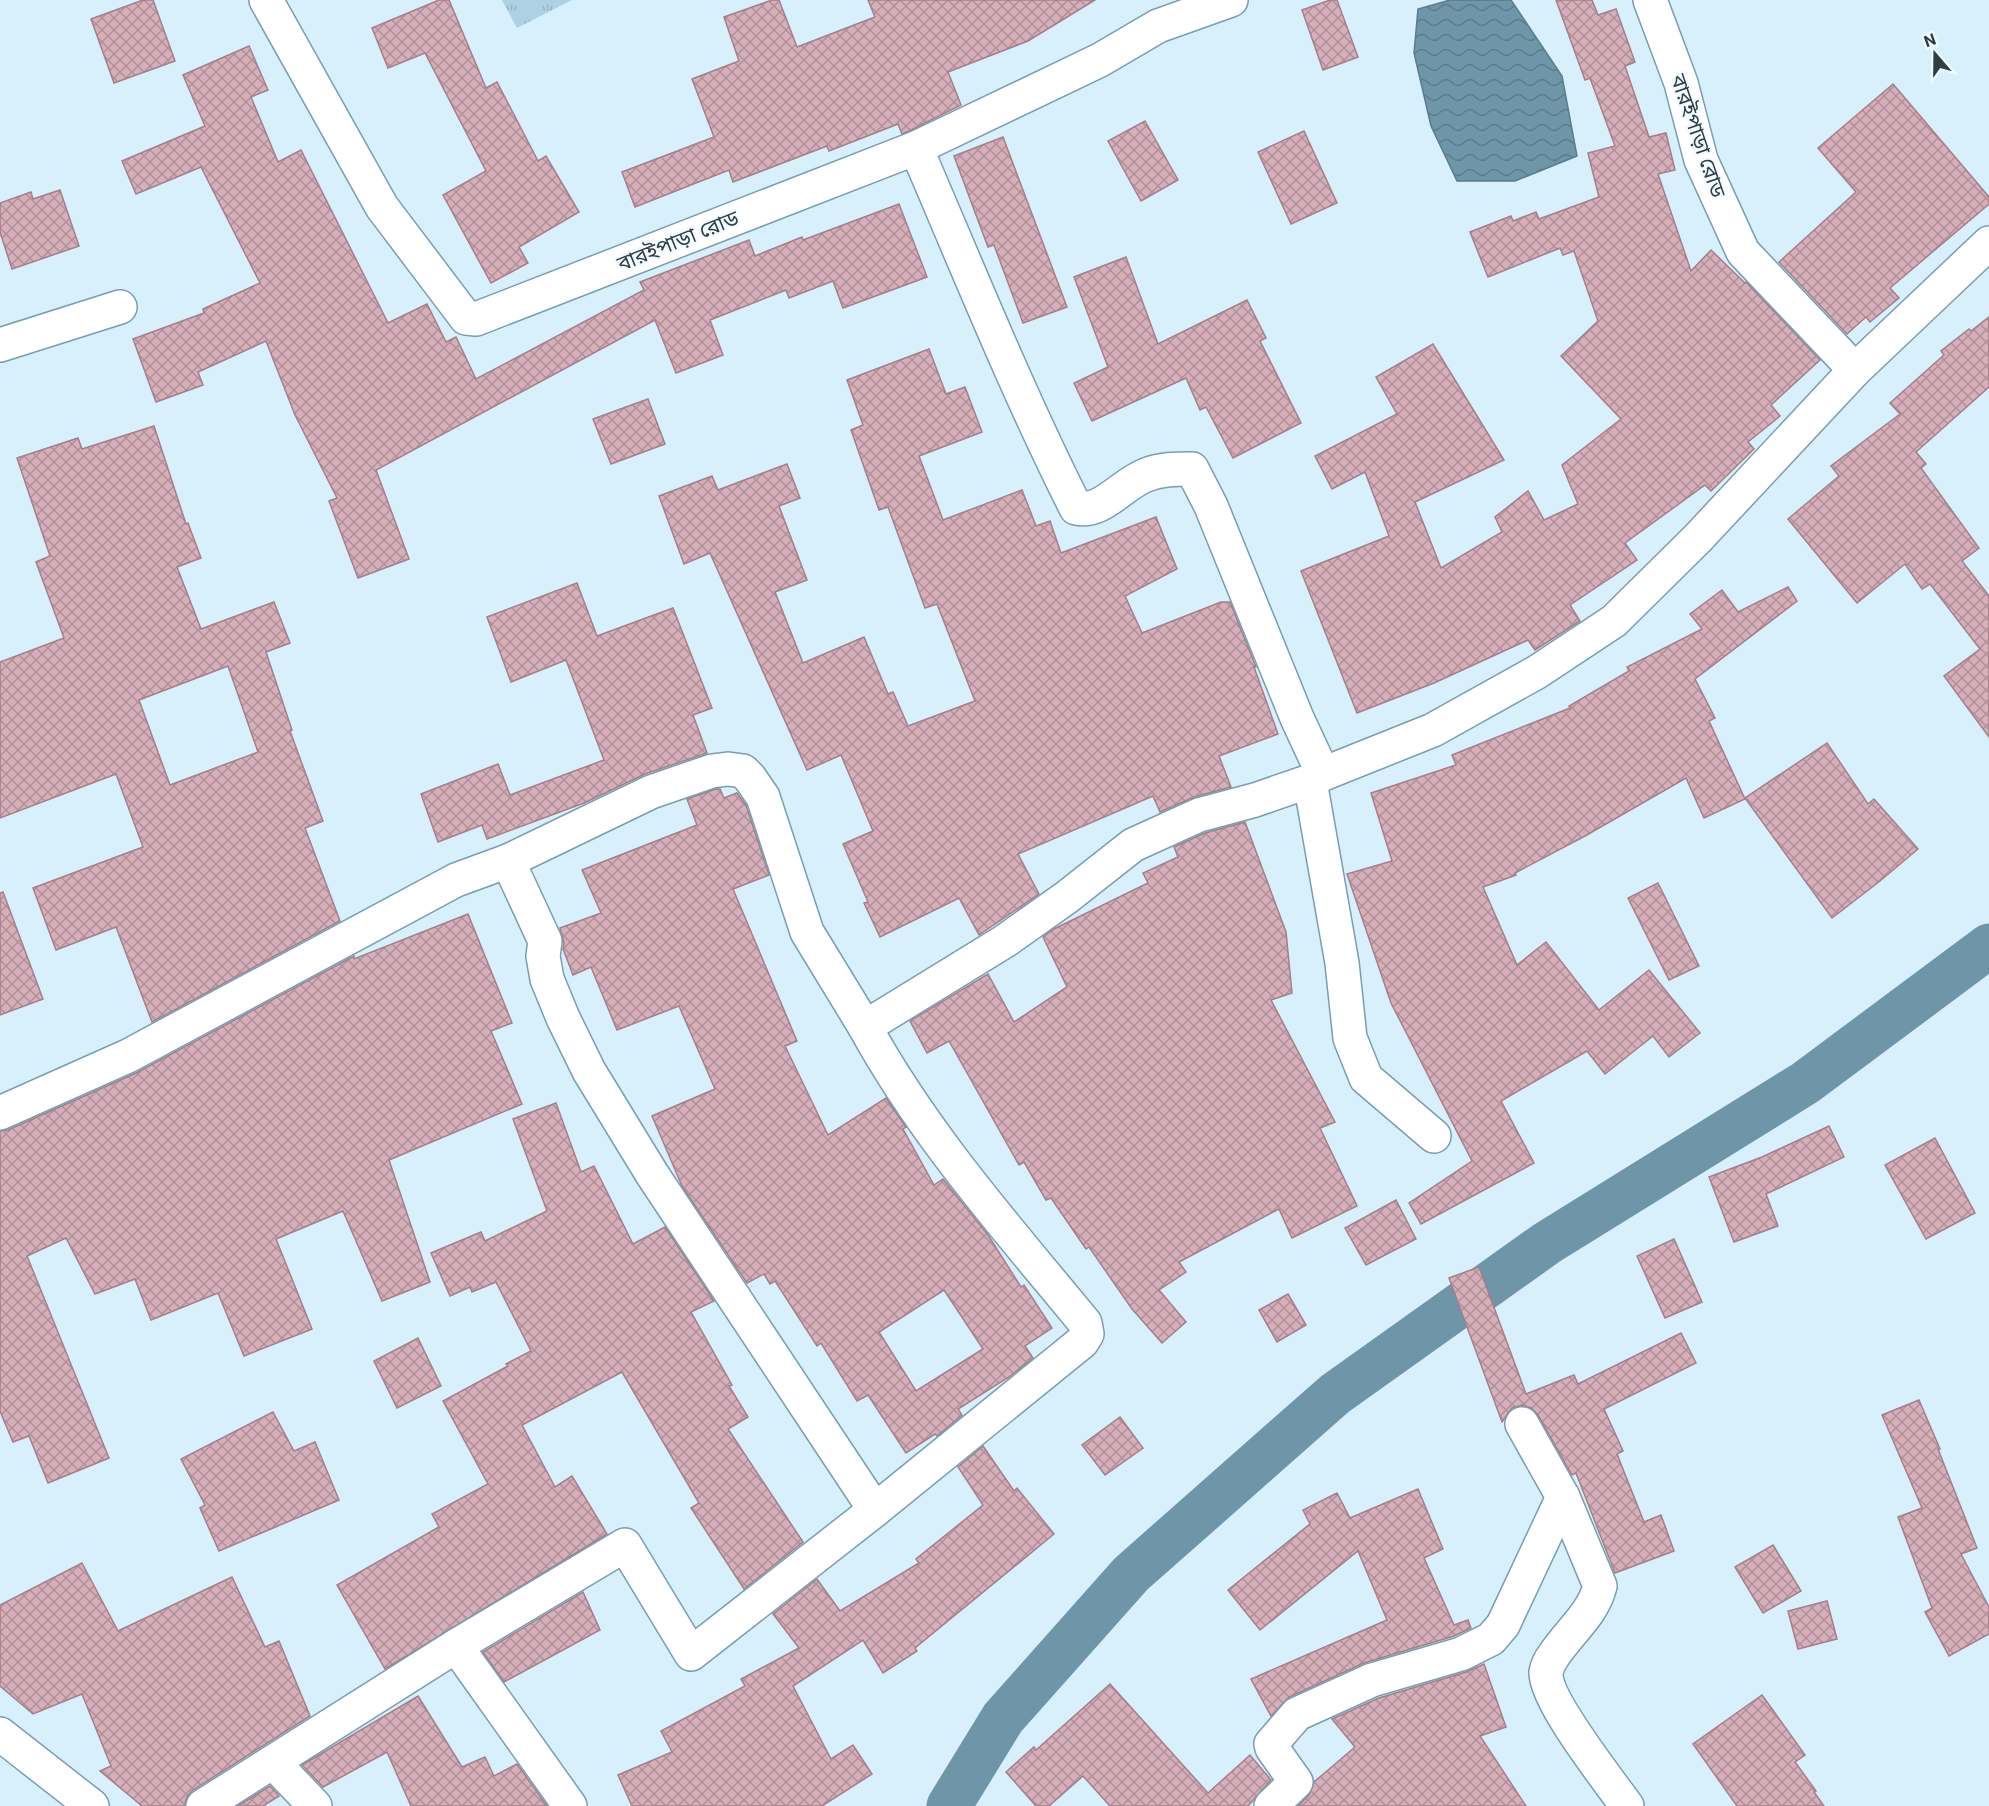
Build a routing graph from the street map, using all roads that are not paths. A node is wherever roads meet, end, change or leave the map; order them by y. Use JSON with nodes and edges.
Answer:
{"nodes":[{"id":1,"x":266,"y":0,"type":"edge"},
{"id":2,"x":1231,"y":0,"type":"edge"},
{"id":3,"x":1650,"y":0,"type":"edge"},
{"id":4,"x":916,"y":148,"type":"junction"},
{"id":5,"x":1989,"y":243,"type":"edge"},
{"id":6,"x":120,"y":307,"type":"dead end"},
{"id":7,"x":0,"y":345,"type":"edge"},
{"id":8,"x":1855,"y":370,"type":"junction"},
{"id":9,"x":1316,"y":778,"type":"junction"},
{"id":10,"x":508,"y":861,"type":"junction"},
{"id":11,"x":865,"y":1027,"type":"junction"},
{"id":12,"x":0,"y":1113,"type":"edge"},
{"id":13,"x":1434,"y":1136,"type":"dead end"},
{"id":14,"x":1522,"y":1424,"type":"dead end"},
{"id":15,"x":1563,"y":1497,"type":"junction"},
{"id":16,"x":875,"y":1510,"type":"junction"},
{"id":17,"x":456,"y":1646,"type":"junction"},
{"id":18,"x":0,"y":1734,"type":"edge"},
{"id":19,"x":273,"y":1762,"type":"junction"},
{"id":20,"x":92,"y":1806,"type":"edge"},
{"id":21,"x":203,"y":1806,"type":"edge"},
{"id":22,"x":315,"y":1806,"type":"edge"},
{"id":23,"x":570,"y":1806,"type":"edge"},
{"id":24,"x":1271,"y":1806,"type":"edge"},
{"id":25,"x":1627,"y":1806,"type":"edge"}],
"edges":[{"from":1,"to":4,"type":"street","name":"বারইপাড়া রোড"},
{"from":2,"to":4,"type":"street","name":"বারইপাড়া রোড"},
{"from":3,"to":8,"type":"street","name":"বারইপাড়া রোড"},
{"from":4,"to":9,"type":"street"},
{"from":5,"to":8,"type":"street"},
{"from":6,"to":7,"type":"street"},
{"from":8,"to":9,"type":"street"},
{"from":9,"to":11,"type":"street"},
{"from":9,"to":13,"type":"street"},
{"from":10,"to":11,"type":"street"},
{"from":10,"to":12,"type":"street"},
{"from":10,"to":16,"type":"street"},
{"from":11,"to":16,"type":"street"},
{"from":14,"to":15,"type":"street"},
{"from":15,"to":24,"type":"street"},
{"from":15,"to":25,"type":"street"},
{"from":16,"to":17,"type":"street"},
{"from":17,"to":19,"type":"street"},
{"from":17,"to":23,"type":"street"},
{"from":18,"to":20,"type":"street"},
{"from":19,"to":21,"type":"street"},
{"from":19,"to":22,"type":"street"}]}
